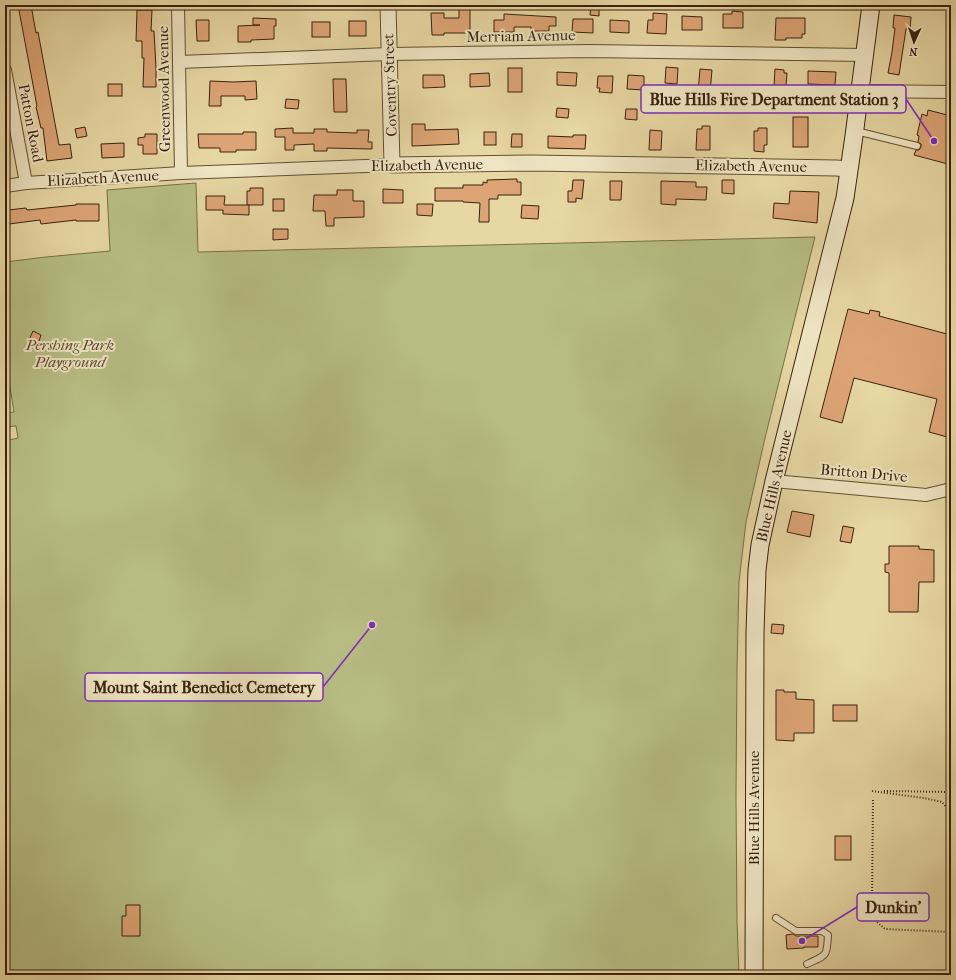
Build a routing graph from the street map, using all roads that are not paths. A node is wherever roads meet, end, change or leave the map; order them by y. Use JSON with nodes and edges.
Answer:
{"nodes":[{"id":1,"x":178,"y":5,"type":"edge"},
{"id":2,"x":388,"y":5,"type":"edge"},
{"id":3,"x":871,"y":5,"type":"edge"},
{"id":4,"x":389,"y":54,"type":"junction"},
{"id":5,"x":864,"y":55,"type":"junction"},
{"id":6,"x":179,"y":62,"type":"junction"},
{"id":7,"x":5,"y":70,"type":"edge"},
{"id":8,"x":859,"y":91,"type":"junction"},
{"id":9,"x":951,"y":92,"type":"edge"},
{"id":10,"x":855,"y":130,"type":"junction"},
{"id":11,"x":917,"y":146,"type":"dead end"},
{"id":12,"x":392,"y":165,"type":"junction"},
{"id":13,"x":849,"y":169,"type":"junction"},
{"id":14,"x":181,"y":173,"type":"junction"},
{"id":15,"x":26,"y":183,"type":"junction"},
{"id":16,"x":5,"y":186,"type":"edge"},
{"id":17,"x":774,"y":481,"type":"junction"},
{"id":18,"x":951,"y":489,"type":"edge"},
{"id":19,"x":776,"y":918,"type":"dead end"},
{"id":20,"x":807,"y":964,"type":"dead end"},
{"id":21,"x":754,"y":975,"type":"edge"}],
"edges":[{"from":1,"to":6,"type":"street","name":"Greenwood Avenue"},
{"from":2,"to":4,"type":"street","name":"Coventry Street"},
{"from":3,"to":5,"type":"main road","name":"Blue Hills Avenue"},
{"from":4,"to":5,"type":"street","name":"Merriam Avenue"},
{"from":4,"to":6,"type":"street","name":"Merriam Avenue"},
{"from":4,"to":12,"type":"street","name":"Coventry Street"},
{"from":5,"to":8,"type":"main road","name":"Blue Hills Avenue"},
{"from":6,"to":14,"type":"street","name":"Greenwood Avenue"},
{"from":7,"to":15,"type":"street","name":"Patton Road"},
{"from":8,"to":9,"type":"street"},
{"from":8,"to":10,"type":"main road","name":"Blue Hills Avenue"},
{"from":10,"to":11,"type":"lane"},
{"from":10,"to":13,"type":"main road","name":"Blue Hills Avenue"},
{"from":12,"to":13,"type":"street","name":"Elizabeth Avenue"},
{"from":12,"to":14,"type":"street","name":"Elizabeth Avenue"},
{"from":13,"to":17,"type":"main road","name":"Blue Hills Avenue"},
{"from":14,"to":15,"type":"street","name":"Elizabeth Avenue"},
{"from":15,"to":16,"type":"street","name":"Elizabeth Avenue"},
{"from":17,"to":18,"type":"street","name":"Britton Drive"},
{"from":17,"to":21,"type":"main road","name":"Blue Hills Avenue"},
{"from":19,"to":20,"type":"lane"}]}
